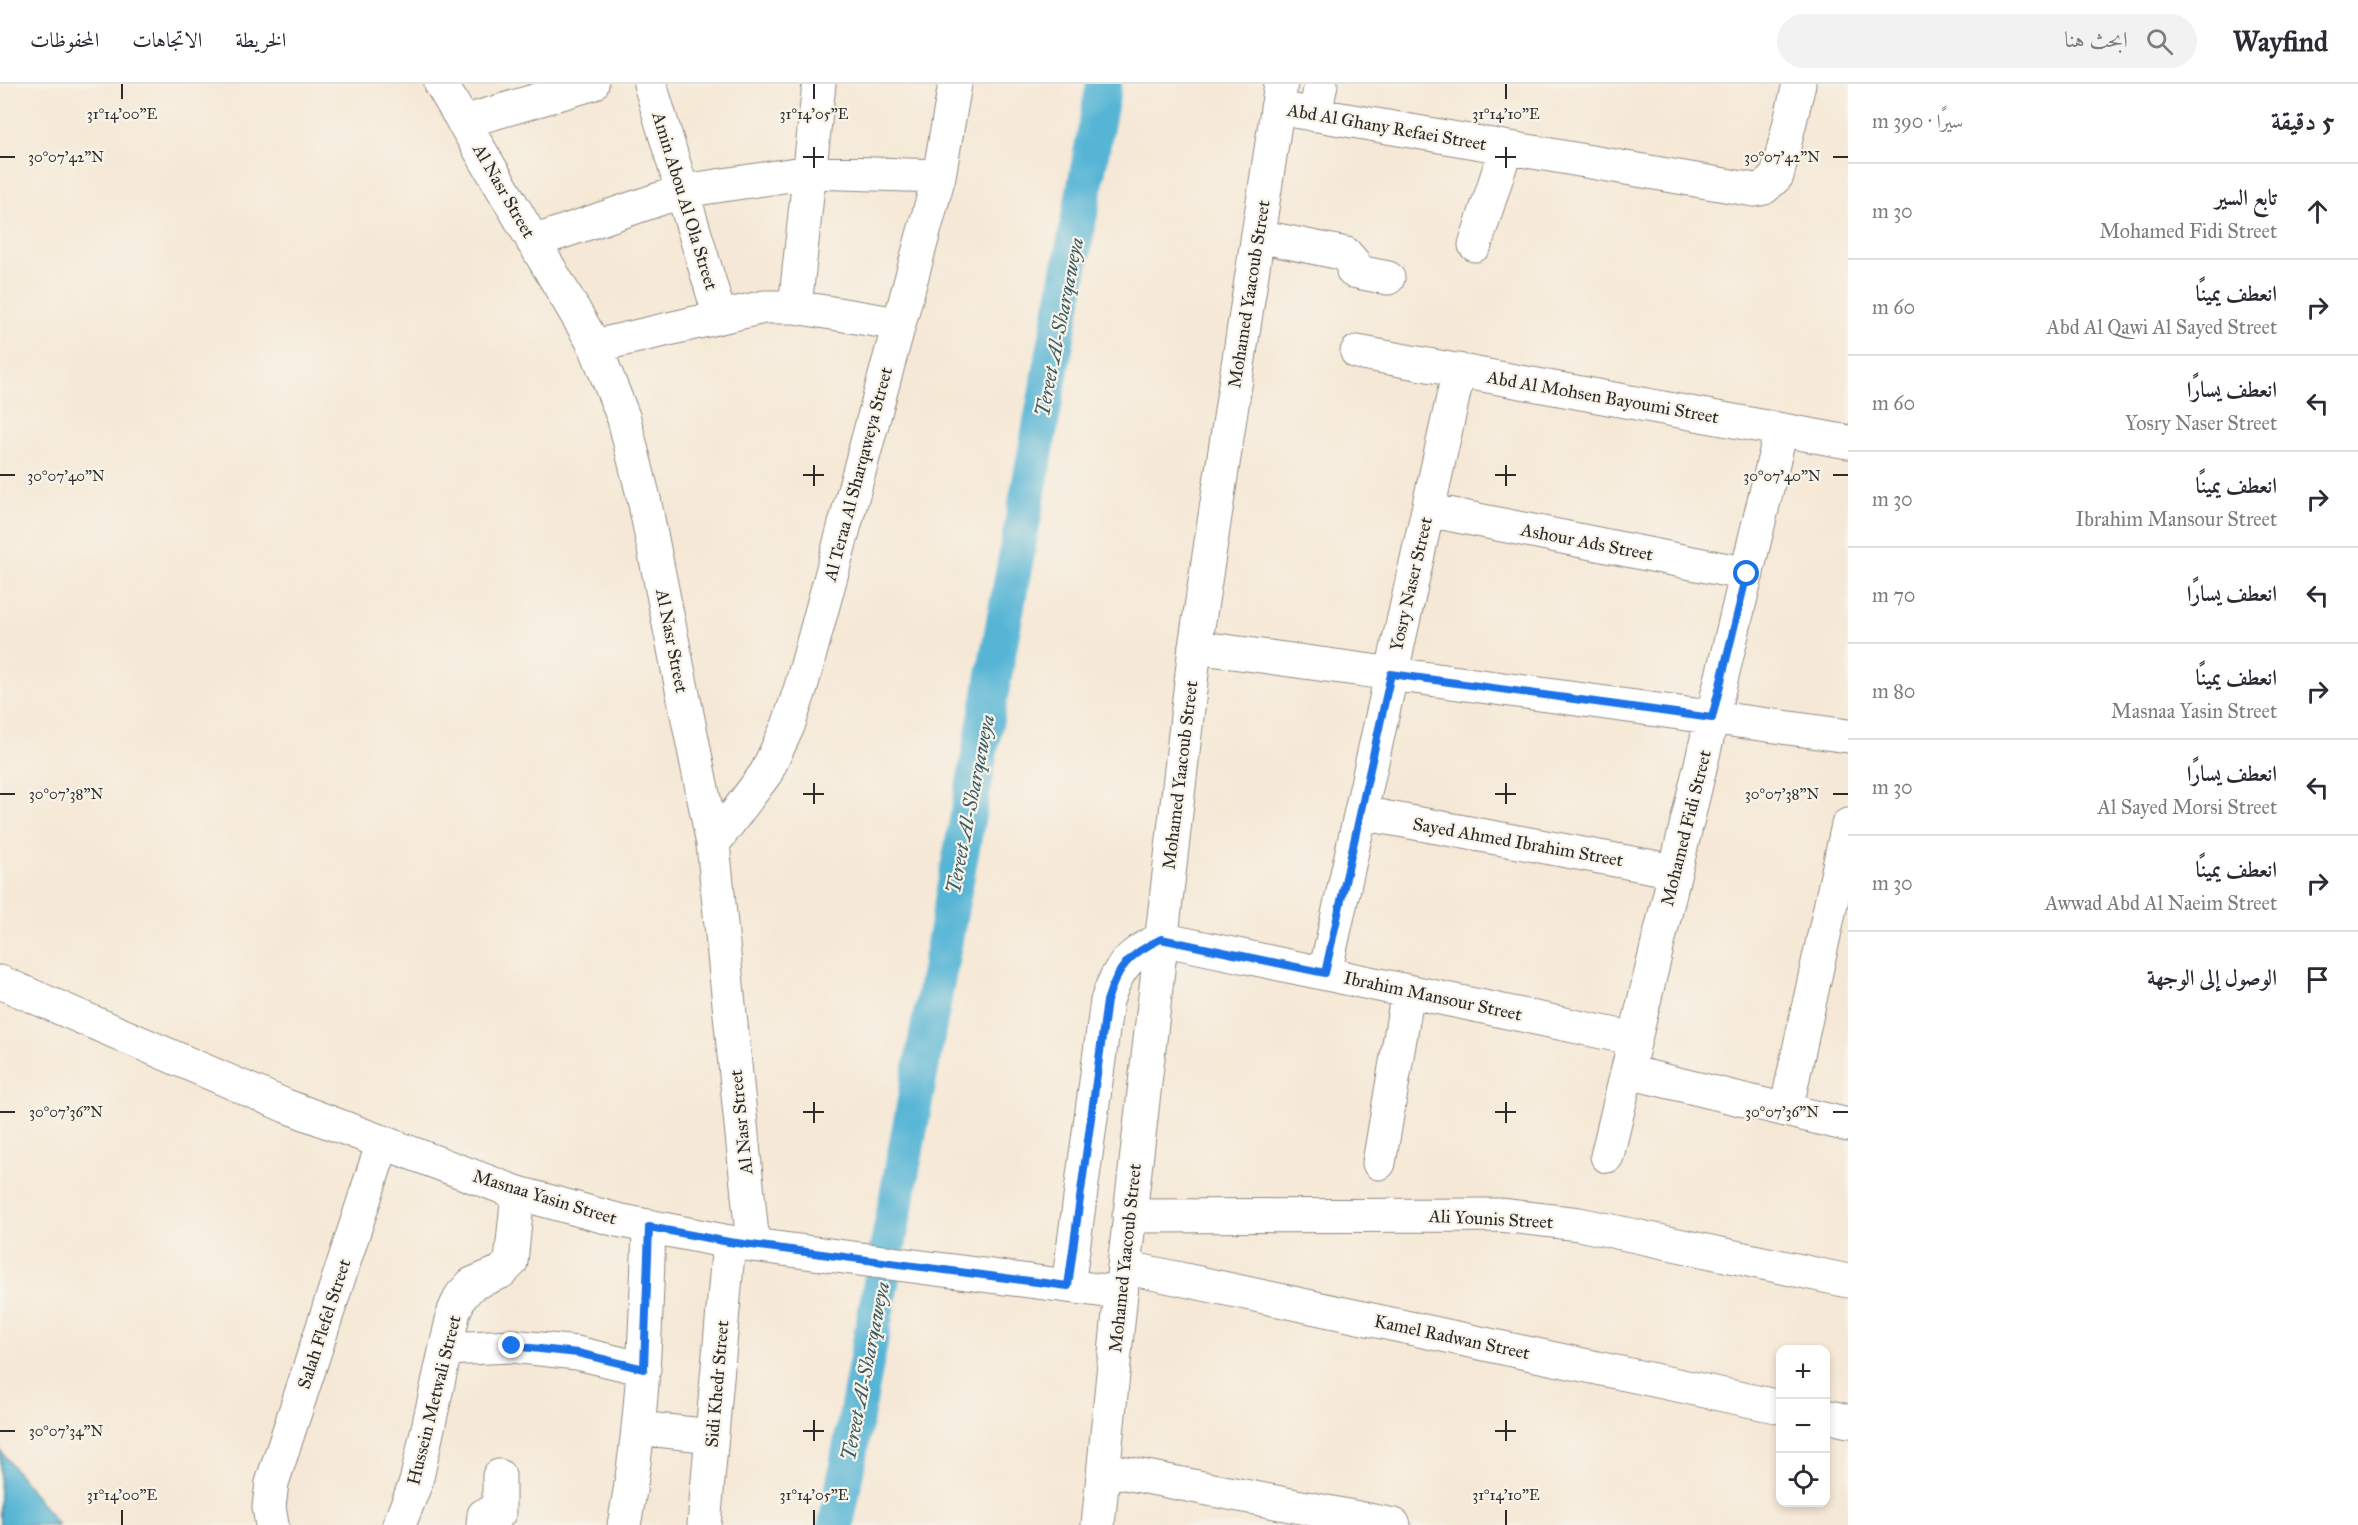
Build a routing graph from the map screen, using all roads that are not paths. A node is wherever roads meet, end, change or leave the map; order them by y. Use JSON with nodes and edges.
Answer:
{"nodes":[{"id":1,"x":441,"y":84,"type":"edge"},
{"id":2,"x":592,"y":84,"type":"edge"},
{"id":3,"x":650,"y":84,"type":"edge"},
{"id":4,"x":819,"y":84,"type":"edge"},
{"id":5,"x":955,"y":84,"type":"edge"},
{"id":6,"x":1798,"y":84,"type":"edge"},
{"id":7,"x":1279,"y":96,"type":"edge"},
{"id":8,"x":1318,"y":99,"type":"edge"},
{"id":9,"x":463,"y":122,"type":"junction"},
{"id":10,"x":1506,"y":148,"type":"junction"},
{"id":11,"x":810,"y":172,"type":"junction"},
{"id":12,"x":939,"y":176,"type":"junction"},
{"id":13,"x":683,"y":191,"type":"junction"},
{"id":14,"x":1258,"y":236,"type":"junction"},
{"id":15,"x":533,"y":242,"type":"junction"},
{"id":16,"x":1475,"y":245,"type":"dead end"},
{"id":17,"x":1388,"y":278,"type":"dead end"},
{"id":18,"x":795,"y":307,"type":"junction"},
{"id":19,"x":720,"y":317,"type":"junction"},
{"id":20,"x":899,"y":324,"type":"junction"},
{"id":21,"x":595,"y":346,"type":"junction"},
{"id":22,"x":1357,"y":352,"type":"dead end"},
{"id":23,"x":1459,"y":370,"type":"junction"},
{"id":24,"x":1781,"y":429,"type":"junction"},
{"id":25,"x":1848,"y":442,"type":"edge"},
{"id":26,"x":1428,"y":510,"type":"junction"},
{"id":27,"x":1747,"y":574,"type":"junction"},
{"id":28,"x":1195,"y":647,"type":"junction"},
{"id":29,"x":1391,"y":674,"type":"junction"},
{"id":30,"x":1712,"y":718,"type":"junction"},
{"id":31,"x":1848,"y":736,"type":"edge"},
{"id":32,"x":1360,"y":813,"type":"junction"},
{"id":33,"x":1848,"y":825,"type":"edge"},
{"id":34,"x":713,"y":844,"type":"junction"},
{"id":35,"x":1675,"y":871,"type":"junction"},
{"id":36,"x":1161,"y":939,"type":"junction"},
{"id":37,"x":1325,"y":973,"type":"junction"},
{"id":38,"x":0,"y":982,"type":"edge"},
{"id":39,"x":1408,"y":991,"type":"junction"},
{"id":40,"x":1635,"y":1039,"type":"junction"},
{"id":41,"x":1628,"y":1072,"type":"junction"},
{"id":42,"x":1786,"y":1110,"type":"junction"},
{"id":43,"x":1848,"y":1125,"type":"edge"},
{"id":44,"x":383,"y":1142,"type":"junction"},
{"id":45,"x":1607,"y":1156,"type":"dead end"},
{"id":46,"x":1379,"y":1163,"type":"dead end"},
{"id":47,"x":518,"y":1193,"type":"junction"},
{"id":48,"x":1129,"y":1216,"type":"junction"},
{"id":49,"x":649,"y":1227,"type":"junction"},
{"id":50,"x":741,"y":1244,"type":"junction"},
{"id":51,"x":1123,"y":1280,"type":"junction"},
{"id":52,"x":1848,"y":1281,"type":"edge"},
{"id":53,"x":1068,"y":1286,"type":"junction"},
{"id":54,"x":446,"y":1349,"type":"junction"},
{"id":55,"x":644,"y":1369,"type":"junction"},
{"id":56,"x":1776,"y":1406,"type":"edge"},
{"id":57,"x":1830,"y":1417,"type":"edge"},
{"id":58,"x":1848,"y":1421,"type":"edge"},
{"id":59,"x":638,"y":1428,"type":"junction"},
{"id":60,"x":712,"y":1436,"type":"junction"},
{"id":61,"x":1104,"y":1469,"type":"junction"},
{"id":62,"x":499,"y":1476,"type":"dead end"},
{"id":63,"x":270,"y":1516,"type":"edge"},
{"id":64,"x":399,"y":1525,"type":"edge"},
{"id":65,"x":483,"y":1525,"type":"edge"},
{"id":66,"x":624,"y":1525,"type":"edge"},
{"id":67,"x":704,"y":1525,"type":"edge"},
{"id":68,"x":1098,"y":1525,"type":"edge"},
{"id":69,"x":1394,"y":1525,"type":"edge"}],
"edges":[{"from":1,"to":9,"type":"street","name":"Al Nasr Street"},
{"from":2,"to":9,"type":"street"},
{"from":3,"to":13,"type":"street","name":"Amin Abou Al Ola Street"},
{"from":4,"to":11,"type":"street"},
{"from":5,"to":12,"type":"street","name":"Al Teraa Al Sharqaweya Street"},
{"from":6,"to":10,"type":"street","name":"Abd Al Ghany Refaei Street"},
{"from":7,"to":8,"type":"street","name":"Abd Al Ghany Refaei Street"},
{"from":7,"to":14,"type":"street","name":"Mohamed Yaacoub Street"},
{"from":8,"to":10,"type":"street","name":"Abd Al Ghany Refaei Street"},
{"from":9,"to":15,"type":"street","name":"Al Nasr Street"},
{"from":10,"to":16,"type":"street"},
{"from":11,"to":12,"type":"street"},
{"from":11,"to":13,"type":"street"},
{"from":11,"to":18,"type":"street"},
{"from":12,"to":20,"type":"street","name":"Al Teraa Al Sharqaweya Street"},
{"from":13,"to":15,"type":"street"},
{"from":13,"to":19,"type":"street","name":"Amin Abou Al Ola Street"},
{"from":14,"to":17,"type":"street"},
{"from":14,"to":28,"type":"street","name":"Mohamed Yaacoub Street"},
{"from":15,"to":21,"type":"street","name":"Al Nasr Street"},
{"from":18,"to":19,"type":"street"},
{"from":18,"to":20,"type":"street"},
{"from":19,"to":21,"type":"street"},
{"from":20,"to":34,"type":"street","name":"Al Teraa Al Sharqaweya Street"},
{"from":21,"to":34,"type":"street","name":"Al Nasr Street"},
{"from":22,"to":23,"type":"street","name":"Abd Al Mohsen Bayoumi Street"},
{"from":23,"to":24,"type":"street","name":"Abd Al Mohsen Bayoumi Street"},
{"from":23,"to":26,"type":"street","name":"Yosry Naser Street"},
{"from":24,"to":25,"type":"street","name":"Abd Al Mohsen Bayoumi Street"},
{"from":24,"to":27,"type":"street","name":"Mohamed Fidi Street"},
{"from":26,"to":27,"type":"street","name":"Ashour Ads Street"},
{"from":26,"to":29,"type":"street","name":"Yosry Naser Street"},
{"from":27,"to":30,"type":"street","name":"Mohamed Fidi Street"},
{"from":28,"to":29,"type":"street"},
{"from":28,"to":36,"type":"street","name":"Mohamed Yaacoub Street"},
{"from":29,"to":30,"type":"street"},
{"from":29,"to":32,"type":"street","name":"Yosry Naser Street"},
{"from":30,"to":31,"type":"street"},
{"from":30,"to":35,"type":"street","name":"Mohamed Fidi Street"},
{"from":32,"to":35,"type":"street","name":"Sayed Ahmed Ibrahim Street"},
{"from":32,"to":37,"type":"street","name":"Yosry Naser Street"},
{"from":33,"to":42,"type":"street"},
{"from":34,"to":50,"type":"street","name":"Al Nasr Street"},
{"from":35,"to":40,"type":"street","name":"Mohamed Fidi Street"},
{"from":36,"to":37,"type":"street","name":"Ibrahim Mansour Street"},
{"from":36,"to":48,"type":"street","name":"Mohamed Yaacoub Street"},
{"from":36,"to":53,"type":"street"},
{"from":37,"to":39,"type":"street","name":"Ibrahim Mansour Street"},
{"from":38,"to":44,"type":"street","name":"Masnaa Yasin Street"},
{"from":39,"to":40,"type":"street","name":"Ibrahim Mansour Street"},
{"from":39,"to":46,"type":"street"},
{"from":40,"to":41,"type":"street","name":"Mohamed Fidi Street"},
{"from":41,"to":42,"type":"street"},
{"from":41,"to":45,"type":"street","name":"Mohamed Fidi Street"},
{"from":42,"to":43,"type":"street"},
{"from":44,"to":47,"type":"street","name":"Masnaa Yasin Street"},
{"from":44,"to":63,"type":"street","name":"Salah Flefel Street"},
{"from":47,"to":49,"type":"street","name":"Masnaa Yasin Street"},
{"from":47,"to":54,"type":"street","name":"Hussein Metwali Street"},
{"from":48,"to":51,"type":"street","name":"Mohamed Yaacoub Street"},
{"from":48,"to":52,"type":"street","name":"Ali Younis Street"},
{"from":49,"to":50,"type":"street","name":"Masnaa Yasin Street"},
{"from":49,"to":55,"type":"street"},
{"from":50,"to":53,"type":"street","name":"Masnaa Yasin Street"},
{"from":50,"to":60,"type":"street","name":"Sidi Khedr Street"},
{"from":51,"to":53,"type":"street","name":"Masnaa Yasin Street"},
{"from":51,"to":56,"type":"street","name":"Kamel Radwan Street"},
{"from":51,"to":61,"type":"street","name":"Mohamed Yaacoub Street"},
{"from":54,"to":55,"type":"street"},
{"from":54,"to":64,"type":"street","name":"Hussein Metwali Street"},
{"from":55,"to":59,"type":"street"},
{"from":57,"to":58,"type":"street"},
{"from":59,"to":60,"type":"street"},
{"from":59,"to":66,"type":"street"},
{"from":60,"to":67,"type":"street","name":"Sidi Khedr Street"},
{"from":61,"to":68,"type":"street","name":"Mohamed Yaacoub Street"},
{"from":61,"to":69,"type":"street"},
{"from":62,"to":65,"type":"street"}]}
